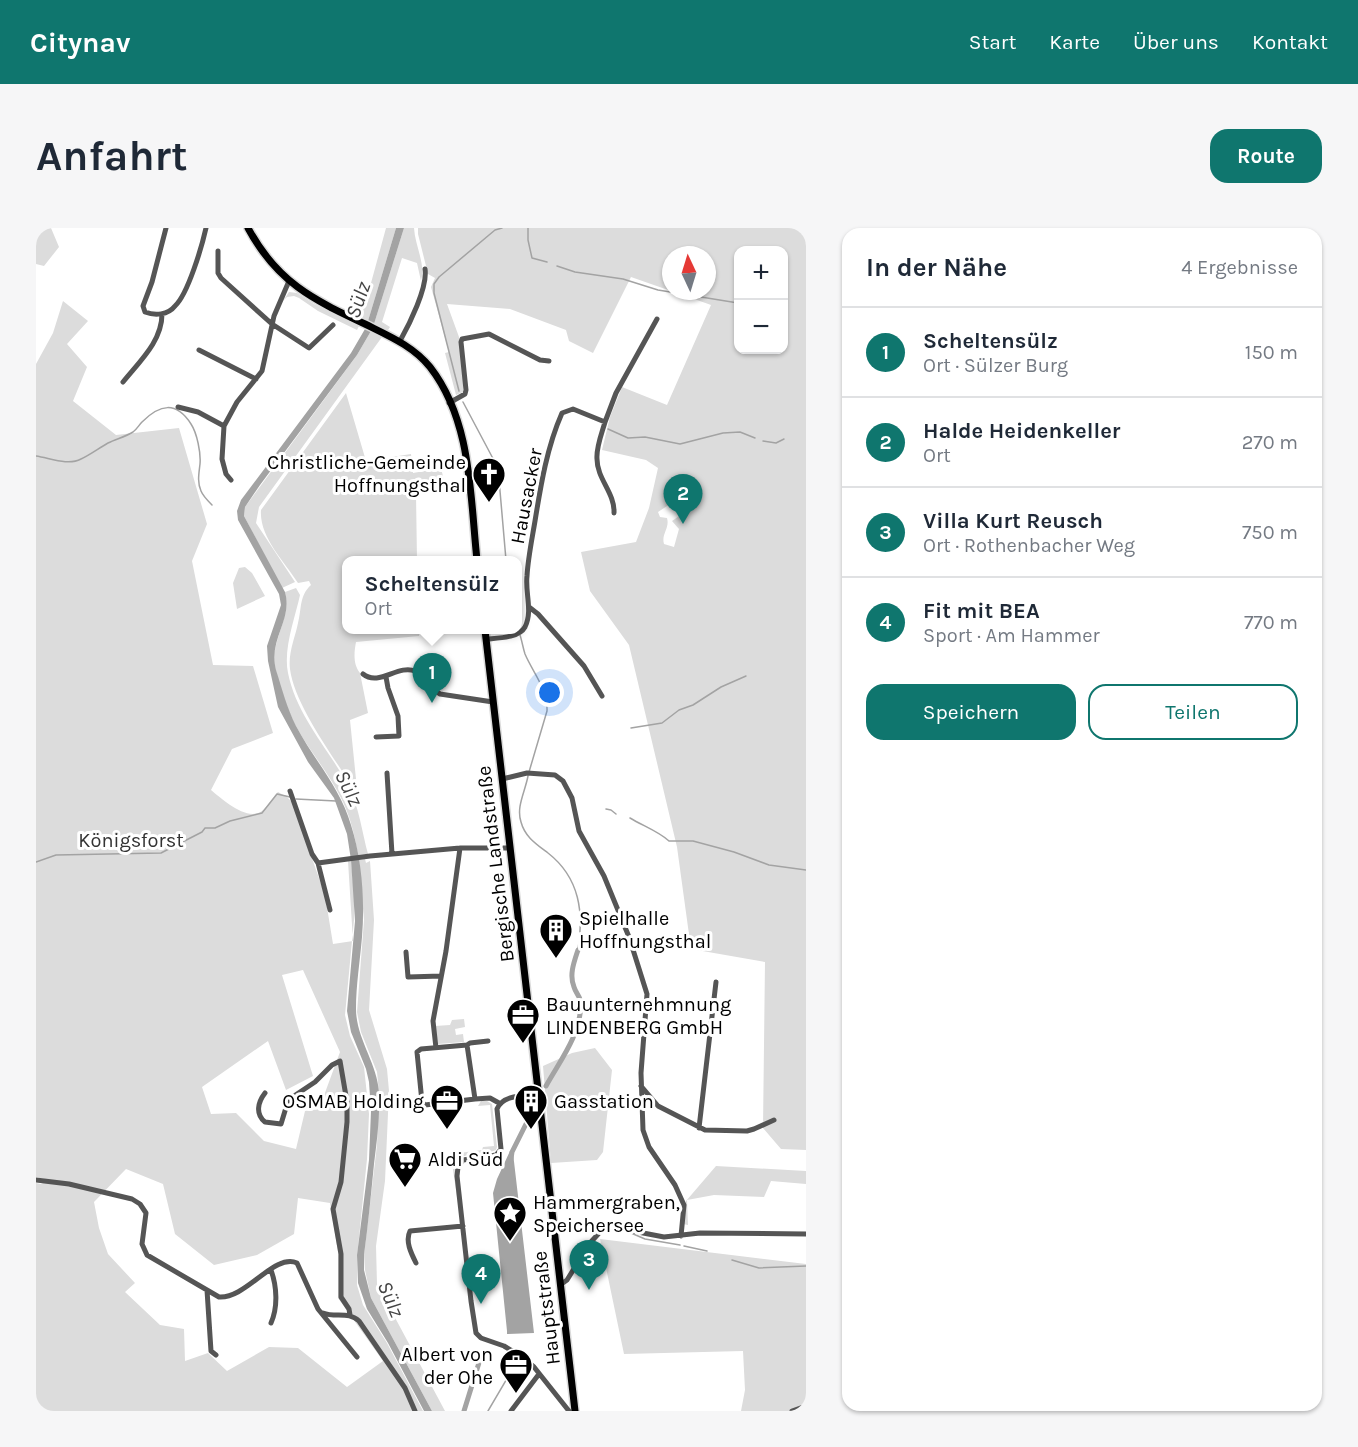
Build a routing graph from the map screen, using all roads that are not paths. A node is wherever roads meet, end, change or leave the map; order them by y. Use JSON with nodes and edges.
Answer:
{"nodes":[{"id":1,"x":166,"y":228,"type":"edge"},
{"id":2,"x":206,"y":228,"type":"edge"},
{"id":3,"x":248,"y":228,"type":"edge"},
{"id":4,"x":218,"y":251,"type":"dead end"},
{"id":5,"x":425,"y":268,"type":"dead end"},
{"id":6,"x":289,"y":281,"type":"junction"},
{"id":7,"x":162,"y":314,"type":"junction"},
{"id":8,"x":657,"y":319,"type":"dead end"},
{"id":9,"x":272,"y":324,"type":"junction"},
{"id":10,"x":333,"y":325,"type":"dead end"},
{"id":11,"x":400,"y":341,"type":"junction"},
{"id":12,"x":199,"y":350,"type":"dead end"},
{"id":13,"x":549,"y":360,"type":"dead end"},
{"id":14,"x":256,"y":379,"type":"junction"},
{"id":15,"x":123,"y":382,"type":"dead end"},
{"id":16,"x":449,"y":403,"type":"junction"},
{"id":17,"x":178,"y":407,"type":"dead end"},
{"id":18,"x":604,"y":422,"type":"junction"},
{"id":19,"x":224,"y":426,"type":"junction"},
{"id":20,"x":231,"y":480,"type":"dead end"},
{"id":21,"x":614,"y":513,"type":"dead end"},
{"id":22,"x":476,"y":556,"type":"edge"},
{"id":23,"x":529,"y":607,"type":"junction"},
{"id":24,"x":522,"y":630,"type":"edge"},
{"id":25,"x":486,"y":634,"type":"edge"},
{"id":26,"x":515,"y":634,"type":"edge"},
{"id":27,"x":487,"y":639,"type":"junction"},
{"id":28,"x":363,"y":674,"type":"dead end"},
{"id":29,"x":386,"y":676,"type":"junction"},
{"id":30,"x":602,"y":696,"type":"dead end"},
{"id":31,"x":493,"y":702,"type":"junction"},
{"id":32,"x":393,"y":736,"type":"junction"},
{"id":33,"x":376,"y":737,"type":"dead end"},
{"id":34,"x":394,"y":744,"type":"dead end"},
{"id":35,"x":387,"y":773,"type":"dead end"},
{"id":36,"x":502,"y":779,"type":"junction"},
{"id":37,"x":290,"y":791,"type":"dead end"},
{"id":38,"x":460,"y":848,"type":"junction"},
{"id":39,"x":509,"y":848,"type":"junction"},
{"id":40,"x":392,"y":854,"type":"junction"},
{"id":41,"x":318,"y":863,"type":"junction"},
{"id":42,"x":330,"y":910,"type":"dead end"},
{"id":43,"x":406,"y":952,"type":"dead end"},
{"id":44,"x":441,"y":976,"type":"junction"},
{"id":45,"x":716,"y":982,"type":"dead end"},
{"id":46,"x":488,"y":1041,"type":"dead end"},
{"id":47,"x":467,"y":1045,"type":"junction"},
{"id":48,"x":436,"y":1048,"type":"junction"},
{"id":49,"x":641,"y":1086,"type":"junction"},
{"id":50,"x":265,"y":1093,"type":"dead end"},
{"id":51,"x":539,"y":1094,"type":"junction"},
{"id":52,"x":475,"y":1100,"type":"junction"},
{"id":53,"x":499,"y":1103,"type":"junction"},
{"id":54,"x":774,"y":1120,"type":"dead end"},
{"id":55,"x":699,"y":1128,"type":"junction"},
{"id":56,"x":36,"y":1180,"type":"edge"},
{"id":57,"x":463,"y":1226,"type":"junction"},
{"id":58,"x":806,"y":1234,"type":"edge"},
{"id":59,"x":681,"y":1236,"type":"junction"},
{"id":60,"x":416,"y":1263,"type":"dead end"},
{"id":61,"x":271,"y":1270,"type":"junction"},
{"id":62,"x":560,"y":1285,"type":"junction"},
{"id":63,"x":207,"y":1290,"type":"junction"},
{"id":64,"x":322,"y":1313,"type":"junction"},
{"id":65,"x":350,"y":1315,"type":"junction"},
{"id":66,"x":271,"y":1323,"type":"dead end"},
{"id":67,"x":216,"y":1355,"type":"dead end"},
{"id":68,"x":357,"y":1357,"type":"dead end"},
{"id":69,"x":539,"y":1374,"type":"junction"},
{"id":70,"x":806,"y":1406,"type":"edge"},
{"id":71,"x":415,"y":1411,"type":"edge"},
{"id":72,"x":512,"y":1411,"type":"edge"},
{"id":73,"x":569,"y":1411,"type":"edge"},
{"id":74,"x":575,"y":1411,"type":"edge"},
{"id":75,"x":792,"y":1411,"type":"edge"}],
"edges":[{"from":1,"to":7,"type":"street"},
{"from":2,"to":7,"type":"street"},
{"from":3,"to":6,"type":"main road"},
{"from":4,"to":9,"type":"street"},
{"from":5,"to":11,"type":"street"},
{"from":6,"to":9,"type":"street"},
{"from":6,"to":11,"type":"main road"},
{"from":7,"to":15,"type":"street"},
{"from":8,"to":18,"type":"street"},
{"from":9,"to":10,"type":"street"},
{"from":9,"to":14,"type":"street"},
{"from":11,"to":16,"type":"main road"},
{"from":12,"to":14,"type":"street"},
{"from":13,"to":16,"type":"street"},
{"from":14,"to":19,"type":"street"},
{"from":16,"to":22,"type":"main road"},
{"from":17,"to":19,"type":"street"},
{"from":18,"to":21,"type":"street"},
{"from":18,"to":23,"type":"street","name":"Hausacker"},
{"from":19,"to":20,"type":"street"},
{"from":23,"to":24,"type":"street","name":"Hausacker"},
{"from":23,"to":30,"type":"street"},
{"from":25,"to":27,"type":"main road","name":"Bergische Landstraße"},
{"from":26,"to":27,"type":"street","name":"Hausacker"},
{"from":27,"to":31,"type":"main road","name":"Bergische Landstraße"},
{"from":28,"to":29,"type":"street"},
{"from":29,"to":31,"type":"street"},
{"from":29,"to":32,"type":"street"},
{"from":31,"to":36,"type":"main road","name":"Bergische Landstraße"},
{"from":32,"to":33,"type":"street"},
{"from":32,"to":34,"type":"street"},
{"from":35,"to":40,"type":"street"},
{"from":36,"to":39,"type":"main road","name":"Bergische Landstraße"},
{"from":36,"to":49,"type":"street"},
{"from":37,"to":41,"type":"street"},
{"from":38,"to":39,"type":"street"},
{"from":38,"to":40,"type":"street"},
{"from":38,"to":44,"type":"street"},
{"from":39,"to":51,"type":"main road","name":"Bergische Landstraße"},
{"from":40,"to":41,"type":"street"},
{"from":41,"to":42,"type":"street"},
{"from":43,"to":44,"type":"street"},
{"from":44,"to":48,"type":"street"},
{"from":45,"to":55,"type":"street"},
{"from":46,"to":47,"type":"street"},
{"from":47,"to":48,"type":"street"},
{"from":47,"to":52,"type":"street"},
{"from":48,"to":52,"type":"street"},
{"from":49,"to":55,"type":"street"},
{"from":49,"to":59,"type":"street"},
{"from":50,"to":65,"type":"street"},
{"from":51,"to":53,"type":"street"},
{"from":51,"to":62,"type":"main road","name":"Hauptstraße"},
{"from":52,"to":53,"type":"street"},
{"from":53,"to":57,"type":"street"},
{"from":54,"to":55,"type":"street"},
{"from":56,"to":63,"type":"street"},
{"from":57,"to":60,"type":"street"},
{"from":57,"to":69,"type":"street"},
{"from":58,"to":59,"type":"street"},
{"from":59,"to":62,"type":"street"},
{"from":61,"to":63,"type":"street"},
{"from":61,"to":64,"type":"street"},
{"from":61,"to":66,"type":"street"},
{"from":62,"to":74,"type":"main road","name":"Hauptstraße"},
{"from":63,"to":67,"type":"street"},
{"from":64,"to":65,"type":"street"},
{"from":64,"to":68,"type":"street"},
{"from":65,"to":71,"type":"street"},
{"from":69,"to":72,"type":"street"},
{"from":69,"to":73,"type":"street"},
{"from":70,"to":75,"type":"street"}]}
